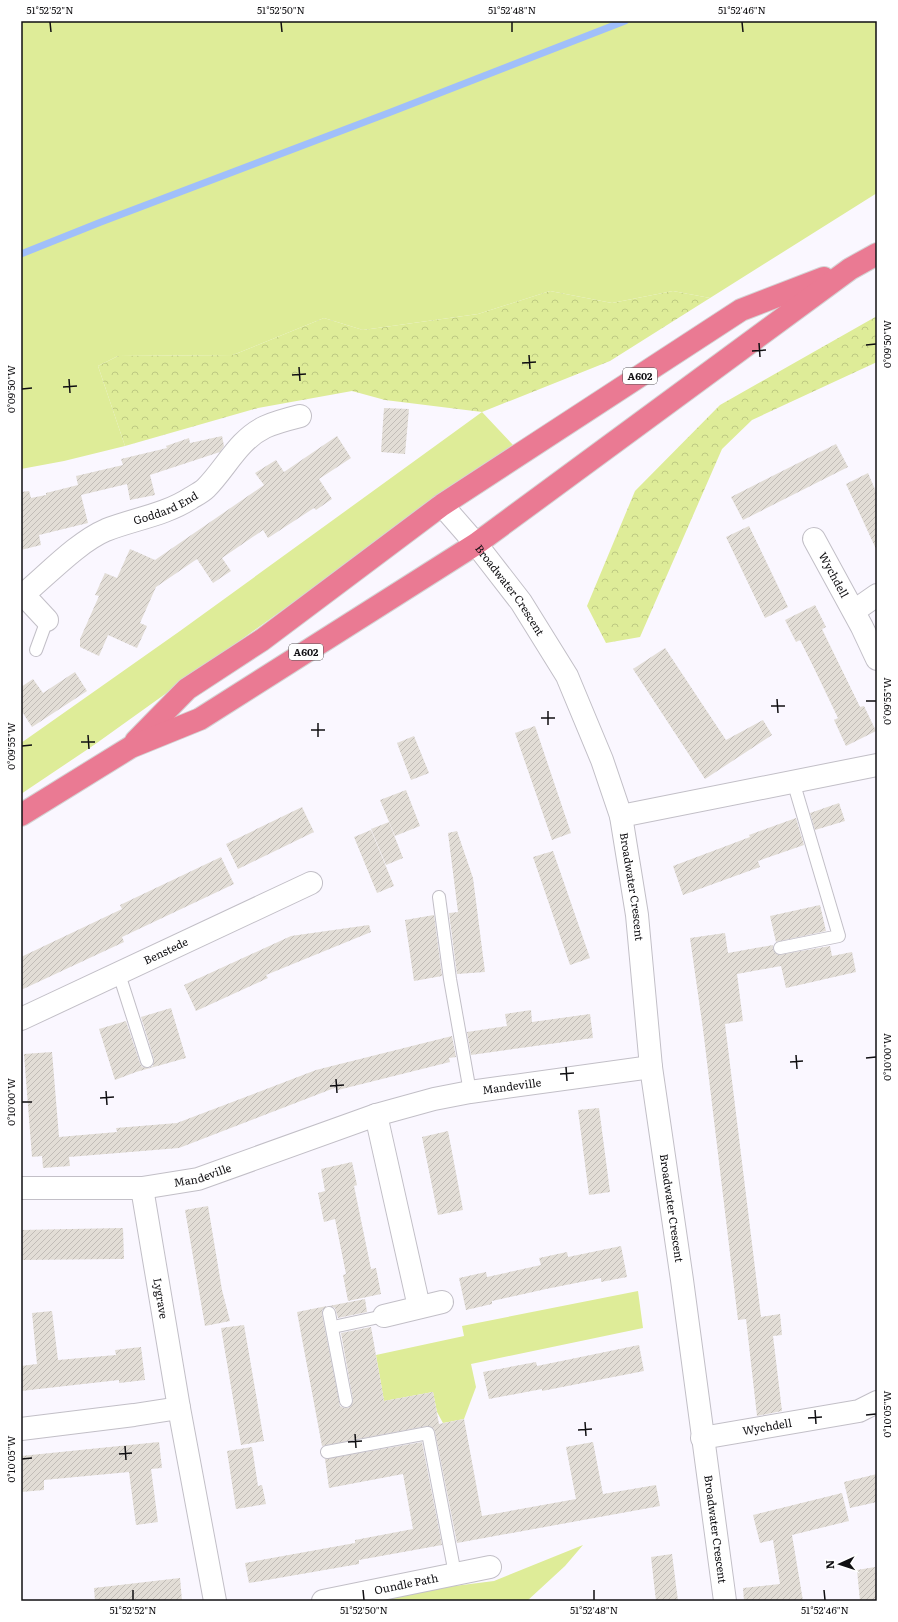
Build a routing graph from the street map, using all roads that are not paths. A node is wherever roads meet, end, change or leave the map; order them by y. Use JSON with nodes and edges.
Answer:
{"nodes":[{"id":1,"x":877,"y":254,"type":"edge"},
{"id":2,"x":850,"y":269,"type":"junction"},
{"id":3,"x":300,"y":416,"type":"dead end"},
{"id":4,"x":442,"y":505,"type":"junction"},
{"id":5,"x":814,"y":539,"type":"dead end"},
{"id":6,"x":476,"y":544,"type":"junction"},
{"id":7,"x":23,"y":593,"type":"edge"},
{"id":8,"x":877,"y":595,"type":"edge"},
{"id":9,"x":854,"y":611,"type":"junction"},
{"id":10,"x":47,"y":620,"type":"joint"},
{"id":11,"x":36,"y":650,"type":"dead end"},
{"id":12,"x":877,"y":659,"type":"edge"},
{"id":13,"x":131,"y":747,"type":"junction"},
{"id":14,"x":877,"y":765,"type":"edge"},
{"id":15,"x":793,"y":781,"type":"junction"},
{"id":16,"x":21,"y":815,"type":"edge"},
{"id":17,"x":621,"y":816,"type":"junction"},
{"id":18,"x":311,"y":883,"type":"dead end"},
{"id":19,"x":440,"y":896,"type":"dead end"},
{"id":20,"x":780,"y":948,"type":"dead end"},
{"id":21,"x":119,"y":974,"type":"junction"},
{"id":22,"x":21,"y":1019,"type":"edge"},
{"id":23,"x":147,"y":1061,"type":"dead end"},
{"id":24,"x":650,"y":1067,"type":"junction"},
{"id":25,"x":470,"y":1092,"type":"junction"},
{"id":26,"x":376,"y":1115,"type":"junction"},
{"id":27,"x":21,"y":1188,"type":"edge"},
{"id":28,"x":142,"y":1188,"type":"junction"},
{"id":29,"x":442,"y":1302,"type":"dead end"},
{"id":30,"x":419,"y":1307,"type":"junction"},
{"id":31,"x":329,"y":1313,"type":"dead end"},
{"id":32,"x":384,"y":1316,"type":"joint"},
{"id":33,"x":333,"y":1327,"type":"junction"},
{"id":34,"x":346,"y":1401,"type":"dead end"},
{"id":35,"x":877,"y":1402,"type":"edge"},
{"id":36,"x":179,"y":1408,"type":"junction"},
{"id":37,"x":21,"y":1429,"type":"edge"},
{"id":38,"x":702,"y":1438,"type":"junction"},
{"id":39,"x":327,"y":1452,"type":"dead end"},
{"id":40,"x":490,"y":1567,"type":"dead end"},
{"id":41,"x":455,"y":1574,"type":"junction"},
{"id":42,"x":215,"y":1601,"type":"edge"},
{"id":43,"x":323,"y":1601,"type":"edge"},
{"id":44,"x":725,"y":1601,"type":"edge"}],
"edges":[{"from":1,"to":2,"type":"highway","number":"A602"},
{"from":2,"to":4,"type":"highway","number":"A602"},
{"from":2,"to":6,"type":"highway","number":"A602"},
{"from":3,"to":7,"type":"street","name":"Goddard End"},
{"from":4,"to":6,"type":"street","name":"Broadwater Crescent"},
{"from":4,"to":13,"type":"highway","number":"A602"},
{"from":5,"to":9,"type":"street","name":"Wychdell"},
{"from":6,"to":13,"type":"highway","number":"A602"},
{"from":6,"to":17,"type":"street","name":"Broadwater Crescent"},
{"from":7,"to":10,"type":"street","name":"Goddard End"},
{"from":8,"to":9,"type":"street","name":"Wychdell"},
{"from":9,"to":12,"type":"street","name":"Wychdell"},
{"from":10,"to":11,"type":"lane"},
{"from":13,"to":16,"type":"highway","number":"A602"},
{"from":14,"to":15,"type":"street"},
{"from":15,"to":17,"type":"street"},
{"from":15,"to":20,"type":"lane"},
{"from":17,"to":24,"type":"street","name":"Broadwater Crescent"},
{"from":18,"to":21,"type":"street","name":"Benstede"},
{"from":19,"to":25,"type":"lane"},
{"from":21,"to":22,"type":"street","name":"Benstede"},
{"from":21,"to":23,"type":"lane"},
{"from":24,"to":25,"type":"street","name":"Mandeville"},
{"from":24,"to":38,"type":"street","name":"Broadwater Crescent"},
{"from":25,"to":26,"type":"street","name":"Mandeville"},
{"from":26,"to":28,"type":"street","name":"Mandeville"},
{"from":26,"to":30,"type":"street"},
{"from":27,"to":28,"type":"street","name":"Mandeville"},
{"from":28,"to":36,"type":"street","name":"Lygrave"},
{"from":29,"to":30,"type":"street"},
{"from":30,"to":32,"type":"street"},
{"from":31,"to":33,"type":"lane"},
{"from":32,"to":33,"type":"lane"},
{"from":33,"to":34,"type":"lane"},
{"from":35,"to":38,"type":"street","name":"Wychdell"},
{"from":36,"to":37,"type":"street"},
{"from":36,"to":42,"type":"street","name":"Lygrave"},
{"from":38,"to":44,"type":"street","name":"Broadwater Crescent"},
{"from":39,"to":41,"type":"lane"},
{"from":40,"to":41,"type":"street","name":"Oundle Path"},
{"from":41,"to":43,"type":"street","name":"Oundle Path"}]}
